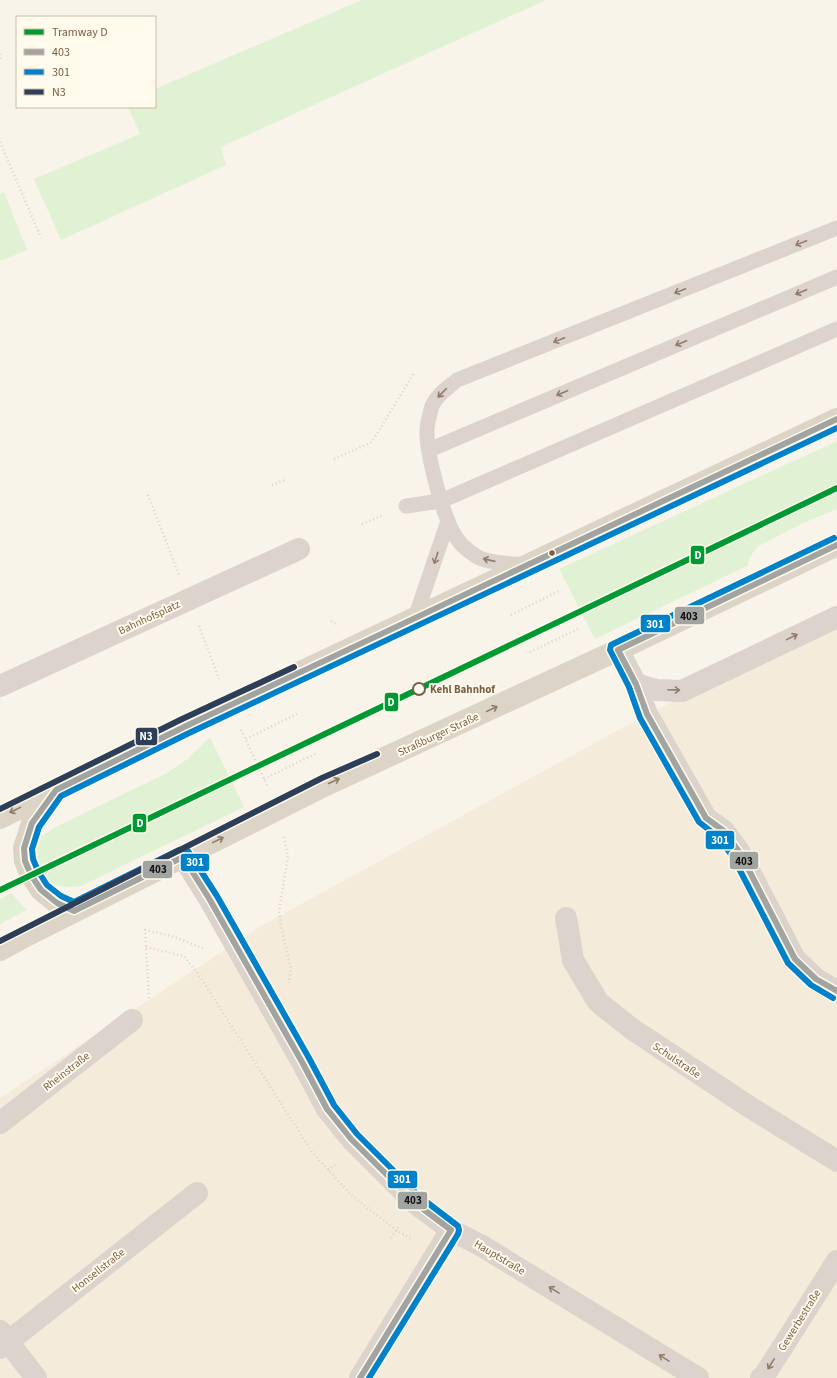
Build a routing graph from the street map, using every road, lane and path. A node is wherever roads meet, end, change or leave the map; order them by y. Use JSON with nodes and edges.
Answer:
{"nodes":[{"id":1,"x":0,"y":54,"type":"edge"},
{"id":2,"x":0,"y":59,"type":"edge"},
{"id":3,"x":0,"y":142,"type":"edge"},
{"id":4,"x":837,"y":228,"type":"edge"},
{"id":5,"x":41,"y":238,"type":"dead end"},
{"id":6,"x":837,"y":277,"type":"edge"},
{"id":7,"x":837,"y":329,"type":"edge"},
{"id":8,"x":414,"y":373,"type":"dead end"},
{"id":9,"x":837,"y":419,"type":"edge"},
{"id":10,"x":429,"y":450,"type":"junction"},
{"id":11,"x":334,"y":459,"type":"dead end"},
{"id":12,"x":285,"y":480,"type":"dead end"},
{"id":13,"x":272,"y":486,"type":"dead end"},
{"id":14,"x":441,"y":501,"type":"junction"},
{"id":15,"x":406,"y":506,"type":"dead end"},
{"id":16,"x":448,"y":521,"type":"junction"},
{"id":17,"x":837,"y":545,"type":"edge"},
{"id":18,"x":299,"y":549,"type":"dead end"},
{"id":19,"x":527,"y":565,"type":"junction"},
{"id":20,"x":561,"y":590,"type":"dead end"},
{"id":21,"x":511,"y":615,"type":"dead end"},
{"id":22,"x":837,"y":617,"type":"edge"},
{"id":23,"x":415,"y":618,"type":"junction"},
{"id":24,"x":331,"y":620,"type":"dead end"},
{"id":25,"x":336,"y":624,"type":"dead end"},
{"id":26,"x":580,"y":628,"type":"dead end"},
{"id":27,"x":618,"y":650,"type":"junction"},
{"id":28,"x":530,"y":652,"type":"dead end"},
{"id":29,"x":636,"y":684,"type":"junction"},
{"id":30,"x":0,"y":686,"type":"edge"},
{"id":31,"x":230,"y":706,"type":"junction"},
{"id":32,"x":297,"y":714,"type":"dead end"},
{"id":33,"x":246,"y":739,"type":"junction"},
{"id":34,"x":317,"y":753,"type":"dead end"},
{"id":35,"x":264,"y":779,"type":"junction"},
{"id":36,"x":56,"y":790,"type":"junction"},
{"id":37,"x":279,"y":809,"type":"junction"},
{"id":38,"x":0,"y":818,"type":"edge"},
{"id":39,"x":183,"y":857,"type":"junction"},
{"id":40,"x":74,"y":911,"type":"junction"},
{"id":41,"x":566,"y":918,"type":"dead end"},
{"id":42,"x":146,"y":947,"type":"junction"},
{"id":43,"x":0,"y":950,"type":"edge"},
{"id":44,"x":207,"y":951,"type":"dead end"},
{"id":45,"x":837,"y":991,"type":"edge"},
{"id":46,"x":265,"y":998,"type":"junction"},
{"id":47,"x":132,"y":1020,"type":"joint"},
{"id":48,"x":0,"y":1123,"type":"edge"},
{"id":49,"x":340,"y":1161,"type":"dead end"},
{"id":50,"x":837,"y":1161,"type":"edge"},
{"id":51,"x":328,"y":1170,"type":"junction"},
{"id":52,"x":197,"y":1193,"type":"dead end"},
{"id":53,"x":403,"y":1222,"type":"dead end"},
{"id":54,"x":396,"y":1230,"type":"junction"},
{"id":55,"x":451,"y":1230,"type":"junction"},
{"id":56,"x":391,"y":1238,"type":"dead end"},
{"id":57,"x":437,"y":1253,"type":"junction"},
{"id":58,"x":837,"y":1260,"type":"edge"},
{"id":59,"x":3,"y":1340,"type":"edge"},
{"id":60,"x":36,"y":1378,"type":"edge"},
{"id":61,"x":360,"y":1378,"type":"edge"},
{"id":62,"x":698,"y":1378,"type":"edge"},
{"id":63,"x":761,"y":1378,"type":"edge"}],
"edges":[{"from":1,"to":2,"type":"path"},
{"from":3,"to":5,"type":"path"},
{"from":4,"to":10,"type":"lane","one_way":true},
{"from":6,"to":10,"type":"lane","one_way":true},
{"from":7,"to":14,"type":"lane"},
{"from":8,"to":11,"type":"path"},
{"from":9,"to":19,"type":"main road"},
{"from":10,"to":14,"type":"lane"},
{"from":12,"to":13,"type":"path"},
{"from":14,"to":15,"type":"lane"},
{"from":14,"to":16,"type":"lane"},
{"from":19,"to":16,"type":"lane","one_way":true},
{"from":16,"to":23,"type":"lane","one_way":true},
{"from":17,"to":27,"type":"main road","name":"Straßburger Straße"},
{"from":18,"to":30,"type":"street","name":"Bahnhofsplatz"},
{"from":19,"to":23,"type":"main road"},
{"from":20,"to":21,"type":"path"},
{"from":29,"to":22,"type":"street","one_way":true},
{"from":23,"to":31,"type":"main road"},
{"from":24,"to":25,"type":"path"},
{"from":26,"to":28,"type":"path"},
{"from":27,"to":29,"type":"street"},
{"from":37,"to":27,"type":"main road","name":"Straßburger Straße","one_way":true},
{"from":29,"to":45,"type":"street"},
{"from":31,"to":33,"type":"path"},
{"from":31,"to":36,"type":"main road"},
{"from":32,"to":33,"type":"path"},
{"from":33,"to":35,"type":"path"},
{"from":34,"to":35,"type":"path"},
{"from":35,"to":37,"type":"path"},
{"from":36,"to":38,"type":"main road","one_way":true},
{"from":36,"to":40,"type":"main road"},
{"from":39,"to":37,"type":"main road","name":"Straßburger Straße","one_way":true},
{"from":37,"to":46,"type":"path"},
{"from":39,"to":40,"type":"main road","name":"Straßburger Straße"},
{"from":39,"to":46,"type":"street","name":"Hauptstraße"},
{"from":40,"to":43,"type":"main road","name":"Straßburger Straße"},
{"from":41,"to":50,"type":"street","name":"Schulstraße"},
{"from":42,"to":44,"type":"path"},
{"from":42,"to":47,"type":"path"},
{"from":42,"to":51,"type":"path"},
{"from":46,"to":55,"type":"street","name":"Hauptstraße"},
{"from":47,"to":48,"type":"street","name":"Rheinstraße"},
{"from":49,"to":51,"type":"path"},
{"from":51,"to":54,"type":"path"},
{"from":52,"to":59,"type":"street","name":"Honsellstraße"},
{"from":53,"to":54,"type":"path"},
{"from":54,"to":56,"type":"path"},
{"from":54,"to":57,"type":"path"},
{"from":55,"to":57,"type":"street"},
{"from":62,"to":55,"type":"street","name":"Hauptstraße","one_way":true},
{"from":57,"to":61,"type":"street"},
{"from":58,"to":63,"type":"street","name":"Gewerbestraße","one_way":true},
{"from":59,"to":60,"type":"street"}]}
